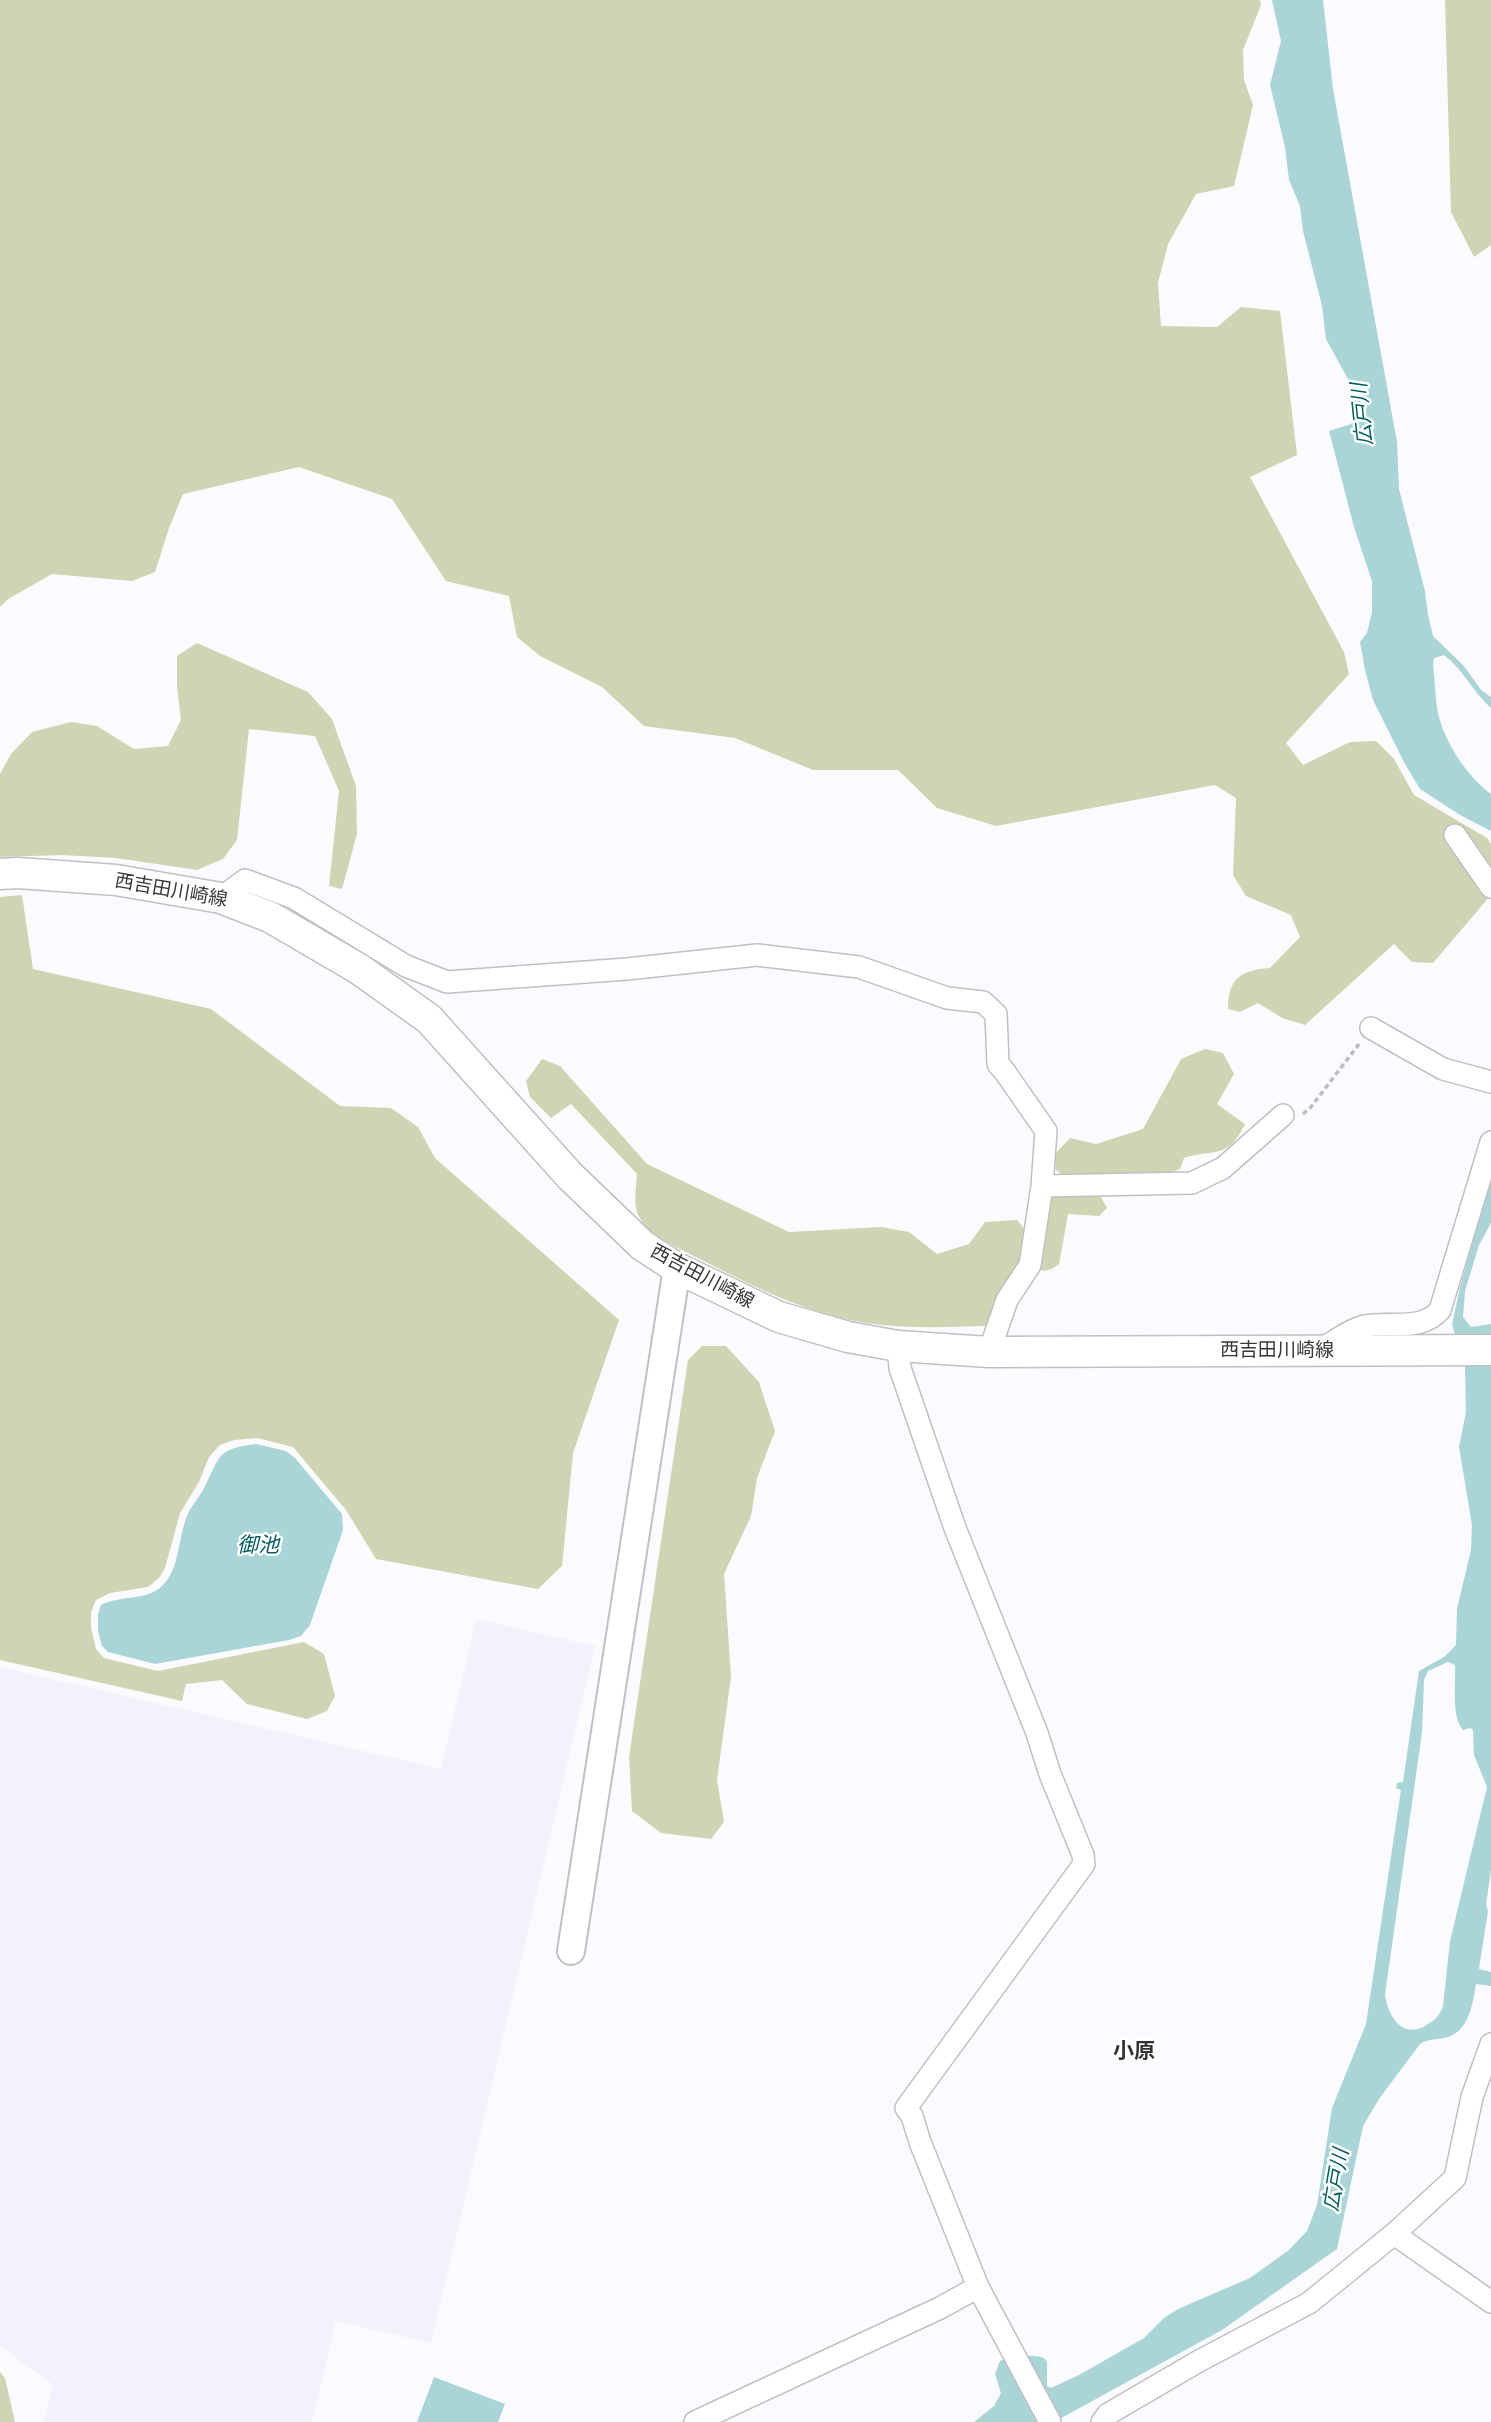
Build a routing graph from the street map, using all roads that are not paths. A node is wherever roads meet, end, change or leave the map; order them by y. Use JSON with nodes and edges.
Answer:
{"nodes":[{"id":1,"x":1455,"y":835,"type":"dead end"},
{"id":2,"x":0,"y":874,"type":"edge"},
{"id":3,"x":1491,"y":887,"type":"edge"},
{"id":4,"x":221,"y":898,"type":"junction"},
{"id":5,"x":1371,"y":1028,"type":"road end"},
{"id":6,"x":1491,"y":1082,"type":"edge"},
{"id":7,"x":1283,"y":1115,"type":"road end"},
{"id":8,"x":1491,"y":1142,"type":"edge"},
{"id":9,"x":1042,"y":1186,"type":"junction"},
{"id":10,"x":677,"y":1268,"type":"junction"},
{"id":11,"x":898,"y":1346,"type":"junction"},
{"id":12,"x":1491,"y":1350,"type":"edge"},
{"id":13,"x":1318,"y":1351,"type":"junction"},
{"id":14,"x":989,"y":1352,"type":"junction"},
{"id":15,"x":571,"y":1951,"type":"dead end"},
{"id":16,"x":1491,"y":2044,"type":"edge"},
{"id":17,"x":1394,"y":2234,"type":"junction"},
{"id":18,"x":978,"y":2287,"type":"junction"},
{"id":19,"x":1491,"y":2302,"type":"edge"},
{"id":20,"x":695,"y":2422,"type":"edge"},
{"id":21,"x":1050,"y":2422,"type":"edge"},
{"id":22,"x":1102,"y":2422,"type":"edge"}],
"edges":[{"from":1,"to":3,"type":"street"},
{"from":2,"to":4,"type":"main road","name":"西吉田川崎線"},
{"from":4,"to":9,"type":"street"},
{"from":4,"to":10,"type":"main road","name":"西吉田川崎線"},
{"from":5,"to":6,"type":"street"},
{"from":7,"to":9,"type":"street"},
{"from":8,"to":13,"type":"street"},
{"from":9,"to":14,"type":"street"},
{"from":10,"to":11,"type":"main road","name":"西吉田川崎線"},
{"from":10,"to":15,"type":"street"},
{"from":11,"to":14,"type":"main road","name":"西吉田川崎線"},
{"from":11,"to":18,"type":"street"},
{"from":12,"to":13,"type":"main road","name":"西吉田川崎線"},
{"from":13,"to":14,"type":"main road","name":"西吉田川崎線"},
{"from":16,"to":17,"type":"street"},
{"from":17,"to":19,"type":"street"},
{"from":17,"to":22,"type":"street"},
{"from":18,"to":20,"type":"street"},
{"from":18,"to":21,"type":"street"}]}
